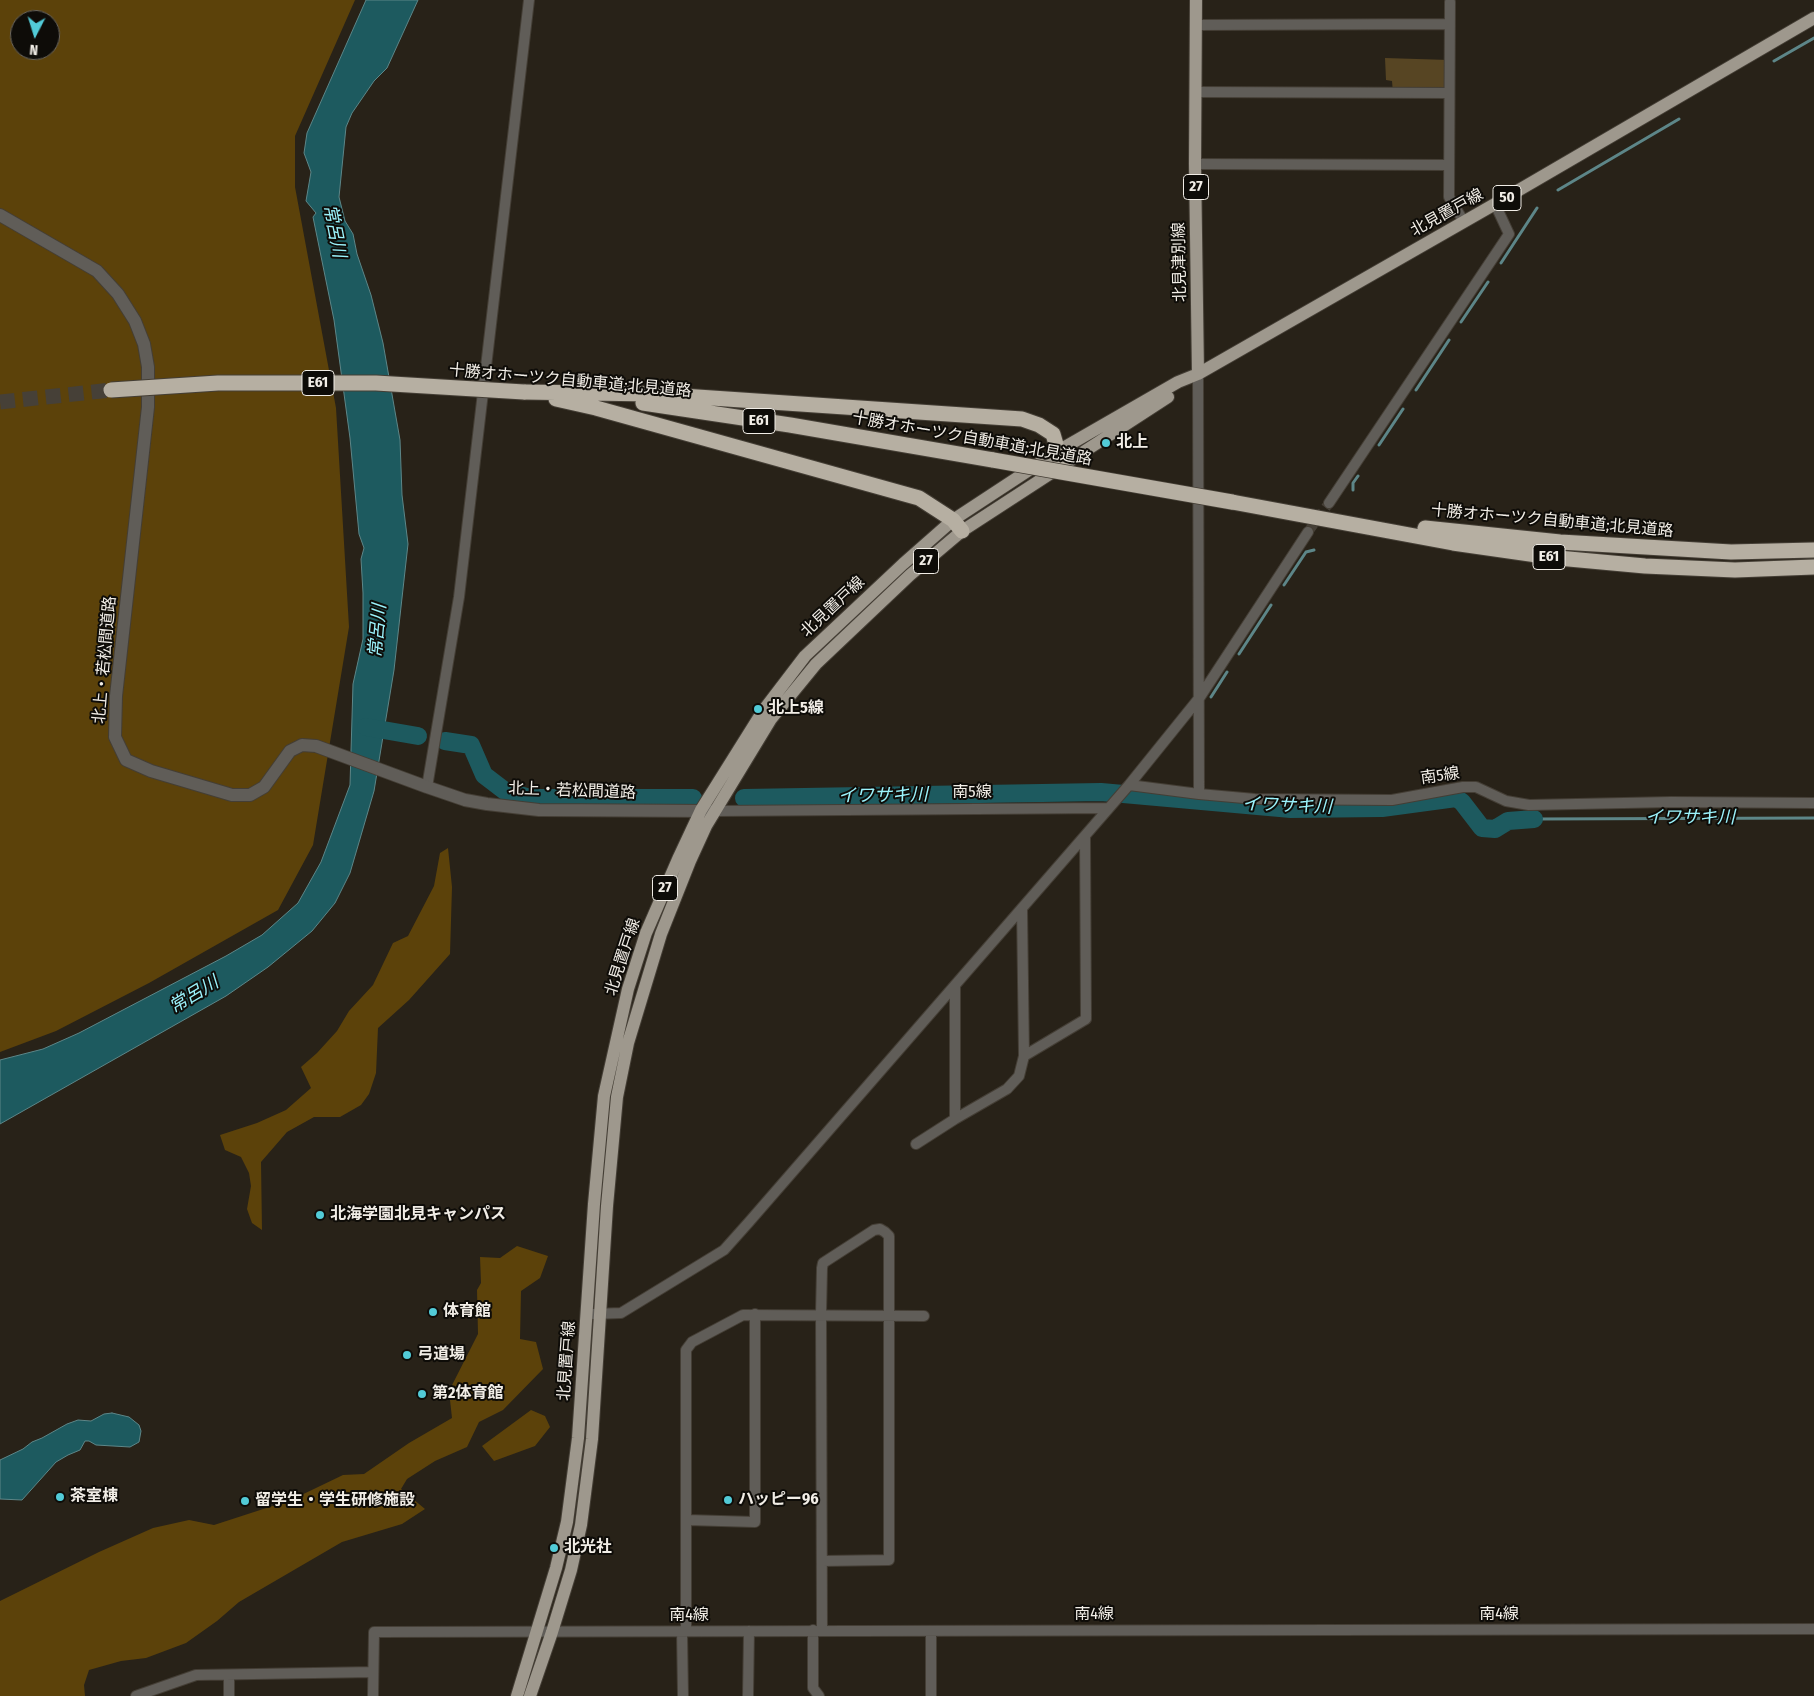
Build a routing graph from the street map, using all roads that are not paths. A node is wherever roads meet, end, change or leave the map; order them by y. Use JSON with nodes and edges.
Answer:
{"nodes":[{"id":1,"x":529,"y":0,"type":"edge"},
{"id":2,"x":1196,"y":0,"type":"edge"},
{"id":3,"x":1450,"y":2,"type":"dead end"},
{"id":4,"x":1814,"y":18,"type":"edge"},
{"id":5,"x":1450,"y":24,"type":"junction"},
{"id":6,"x":1196,"y":25,"type":"junction"},
{"id":7,"x":1196,"y":92,"type":"junction"},
{"id":8,"x":1449,"y":93,"type":"junction"},
{"id":9,"x":1195,"y":164,"type":"junction"},
{"id":10,"x":1449,"y":165,"type":"junction"},
{"id":11,"x":1495,"y":204,"type":"junction"},
{"id":12,"x":0,"y":215,"type":"edge"},
{"id":13,"x":1464,"y":222,"type":"junction"},
{"id":14,"x":1198,"y":374,"type":"junction"},
{"id":15,"x":111,"y":390,"type":"tunnel mouth"},
{"id":16,"x":524,"y":392,"type":"junction"},
{"id":17,"x":1060,"y":458,"type":"junction"},
{"id":18,"x":1329,"y":503,"type":"tunnel mouth"},
{"id":19,"x":1287,"y":511,"type":"junction"},
{"id":20,"x":957,"y":526,"type":"junction"},
{"id":21,"x":1308,"y":532,"type":"tunnel mouth"},
{"id":22,"x":1814,"y":550,"type":"edge"},
{"id":23,"x":1814,"y":567,"type":"edge"},
{"id":24,"x":1200,"y":697,"type":"junction"},
{"id":25,"x":422,"y":785,"type":"junction"},
{"id":26,"x":1123,"y":790,"type":"junction"},
{"id":27,"x":1199,"y":794,"type":"junction"},
{"id":28,"x":1814,"y":803,"type":"edge"},
{"id":29,"x":1108,"y":808,"type":"junction"},
{"id":30,"x":701,"y":810,"type":"junction"},
{"id":31,"x":716,"y":811,"type":"junction"},
{"id":32,"x":1086,"y":836,"type":"junction"},
{"id":33,"x":1022,"y":908,"type":"junction"},
{"id":34,"x":955,"y":985,"type":"junction"},
{"id":35,"x":1024,"y":1056,"type":"junction"},
{"id":36,"x":955,"y":1119,"type":"junction"},
{"id":37,"x":916,"y":1144,"type":"dead end"},
{"id":38,"x":587,"y":1313,"type":"junction"},
{"id":39,"x":600,"y":1314,"type":"junction"},
{"id":40,"x":755,"y":1314,"type":"junction"},
{"id":41,"x":821,"y":1314,"type":"junction"},
{"id":42,"x":889,"y":1314,"type":"junction"},
{"id":43,"x":924,"y":1316,"type":"dead end"},
{"id":44,"x":688,"y":1520,"type":"junction"},
{"id":45,"x":822,"y":1561,"type":"junction"},
{"id":46,"x":1814,"y":1629,"type":"edge"},
{"id":47,"x":684,"y":1630,"type":"junction"},
{"id":48,"x":749,"y":1630,"type":"junction"},
{"id":49,"x":818,"y":1630,"type":"junction"},
{"id":50,"x":931,"y":1631,"type":"junction"},
{"id":51,"x":537,"y":1632,"type":"junction"},
{"id":52,"x":552,"y":1632,"type":"junction"},
{"id":53,"x":372,"y":1672,"type":"junction"},
{"id":54,"x":229,"y":1674,"type":"junction"},
{"id":55,"x":136,"y":1696,"type":"edge"},
{"id":56,"x":229,"y":1696,"type":"edge"},
{"id":57,"x":373,"y":1696,"type":"edge"},
{"id":58,"x":517,"y":1696,"type":"edge"},
{"id":59,"x":530,"y":1696,"type":"edge"},
{"id":60,"x":683,"y":1696,"type":"edge"},
{"id":61,"x":748,"y":1696,"type":"edge"},
{"id":62,"x":819,"y":1696,"type":"edge"},
{"id":63,"x":931,"y":1696,"type":"edge"}],
"edges":[{"from":1,"to":25,"type":"street"},
{"from":2,"to":6,"type":"main road","name":"北見津別線","number":"27"},
{"from":3,"to":5,"type":"street"},
{"from":4,"to":11,"type":"main road","name":"北見置戸線","number":"50"},
{"from":5,"to":6,"type":"street"},
{"from":5,"to":8,"type":"street"},
{"from":6,"to":7,"type":"main road","name":"北見津別線","number":"27"},
{"from":7,"to":8,"type":"street"},
{"from":7,"to":9,"type":"main road","name":"北見津別線","number":"27"},
{"from":8,"to":10,"type":"street"},
{"from":9,"to":10,"type":"street"},
{"from":9,"to":14,"type":"main road","name":"北見津別線","number":"27"},
{"from":10,"to":13,"type":"street"},
{"from":11,"to":13,"type":"main road","name":"北見置戸線","number":"50"},
{"from":11,"to":18,"type":"street"},
{"from":12,"to":25,"type":"street","name":"北上・若松間道路"},
{"from":13,"to":14,"type":"main road","name":"北見置戸線","number":"50"},
{"from":14,"to":17,"type":"main road","name":"北見置戸線","number":"27"},
{"from":14,"to":24,"type":"street"},
{"from":15,"to":16,"type":"highway","name":"十勝オホーツク自動車道;北見道路","number":"E61","bridge":true},
{"from":16,"to":17,"type":"highway"},
{"from":16,"to":19,"type":"highway","name":"十勝オホーツク自動車道;北見道路","number":"E61","bridge":true},
{"from":16,"to":20,"type":"highway"},
{"from":17,"to":20,"type":"main road","name":"北見置戸線","number":"27"},
{"from":19,"to":22,"type":"highway","name":"十勝オホーツク自動車道;北見道路","number":"E61"},
{"from":19,"to":23,"type":"highway","name":"十勝オホーツク自動車道;北見道路","number":"E61"},
{"from":20,"to":30,"type":"main road","name":"北見置戸線","number":"27"},
{"from":20,"to":31,"type":"main road","name":"北見置戸線","number":"27"},
{"from":21,"to":24,"type":"street"},
{"from":24,"to":26,"type":"street"},
{"from":24,"to":27,"type":"street"},
{"from":25,"to":30,"type":"street","name":"北上・若松間道路"},
{"from":26,"to":27,"type":"street","name":"南5線"},
{"from":26,"to":29,"type":"street"},
{"from":27,"to":28,"type":"street","name":"南5線"},
{"from":29,"to":31,"type":"street","name":"南5線"},
{"from":29,"to":32,"type":"street"},
{"from":30,"to":31,"type":"street","name":"北上・若松間道路"},
{"from":30,"to":38,"type":"main road","name":"北見置戸線","number":"27"},
{"from":31,"to":39,"type":"main road","name":"北見置戸線","number":"27"},
{"from":32,"to":33,"type":"street"},
{"from":32,"to":35,"type":"street"},
{"from":33,"to":34,"type":"street"},
{"from":33,"to":35,"type":"street"},
{"from":34,"to":36,"type":"street"},
{"from":34,"to":39,"type":"street"},
{"from":35,"to":36,"type":"street"},
{"from":36,"to":37,"type":"street"},
{"from":38,"to":39,"type":"street"},
{"from":38,"to":51,"type":"main road","name":"北見置戸線","number":"27"},
{"from":39,"to":52,"type":"main road","name":"北見置戸線","number":"27"},
{"from":40,"to":41,"type":"street"},
{"from":40,"to":44,"type":"street"},
{"from":40,"to":44,"type":"street"},
{"from":41,"to":42,"type":"street"},
{"from":41,"to":42,"type":"street"},
{"from":41,"to":45,"type":"street"},
{"from":42,"to":43,"type":"street"},
{"from":42,"to":45,"type":"street"},
{"from":44,"to":47,"type":"street"},
{"from":45,"to":49,"type":"street"},
{"from":46,"to":50,"type":"street","name":"南4線"},
{"from":47,"to":48,"type":"street","name":"南4線"},
{"from":47,"to":52,"type":"street","name":"南4線"},
{"from":47,"to":60,"type":"street"},
{"from":48,"to":49,"type":"street","name":"南4線"},
{"from":48,"to":61,"type":"street"},
{"from":49,"to":50,"type":"street","name":"南4線"},
{"from":49,"to":62,"type":"street"},
{"from":50,"to":63,"type":"street"},
{"from":51,"to":52,"type":"street","name":"南4線"},
{"from":51,"to":53,"type":"street","name":"南4線"},
{"from":51,"to":58,"type":"main road","name":"北見置戸線","number":"27"},
{"from":52,"to":59,"type":"main road","name":"北見置戸線","number":"27"},
{"from":53,"to":54,"type":"street"},
{"from":53,"to":57,"type":"street"},
{"from":54,"to":55,"type":"street"},
{"from":54,"to":56,"type":"street"}]}
